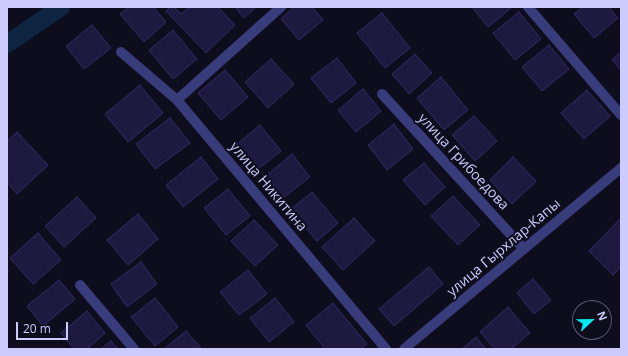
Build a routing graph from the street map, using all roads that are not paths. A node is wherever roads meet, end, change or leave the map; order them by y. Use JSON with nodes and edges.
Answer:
{"nodes":[{"id":1,"x":281,"y":7,"type":"edge"},
{"id":2,"x":528,"y":7,"type":"edge"},
{"id":3,"x":121,"y":52,"type":"dead end"},
{"id":4,"x":382,"y":94,"type":"dead end"},
{"id":5,"x":177,"y":100,"type":"junction"},
{"id":6,"x":621,"y":115,"type":"edge"},
{"id":7,"x":621,"y":168,"type":"edge"},
{"id":8,"x":524,"y":249,"type":"junction"},
{"id":9,"x":80,"y":284,"type":"dead end"},
{"id":10,"x":134,"y":349,"type":"edge"},
{"id":11,"x":386,"y":349,"type":"edge"},
{"id":12,"x":404,"y":349,"type":"edge"}],
"edges":[{"from":1,"to":5,"type":"street"},
{"from":2,"to":6,"type":"street"},
{"from":3,"to":5,"type":"street","name":"улица Никитина"},
{"from":4,"to":8,"type":"street","name":"улица Грибоедова"},
{"from":5,"to":11,"type":"street","name":"улица Никитина"},
{"from":7,"to":8,"type":"street","name":"улица Гырхлар-Капы"},
{"from":8,"to":12,"type":"street","name":"улица Гырхлар-Капы"},
{"from":9,"to":10,"type":"street"}]}
